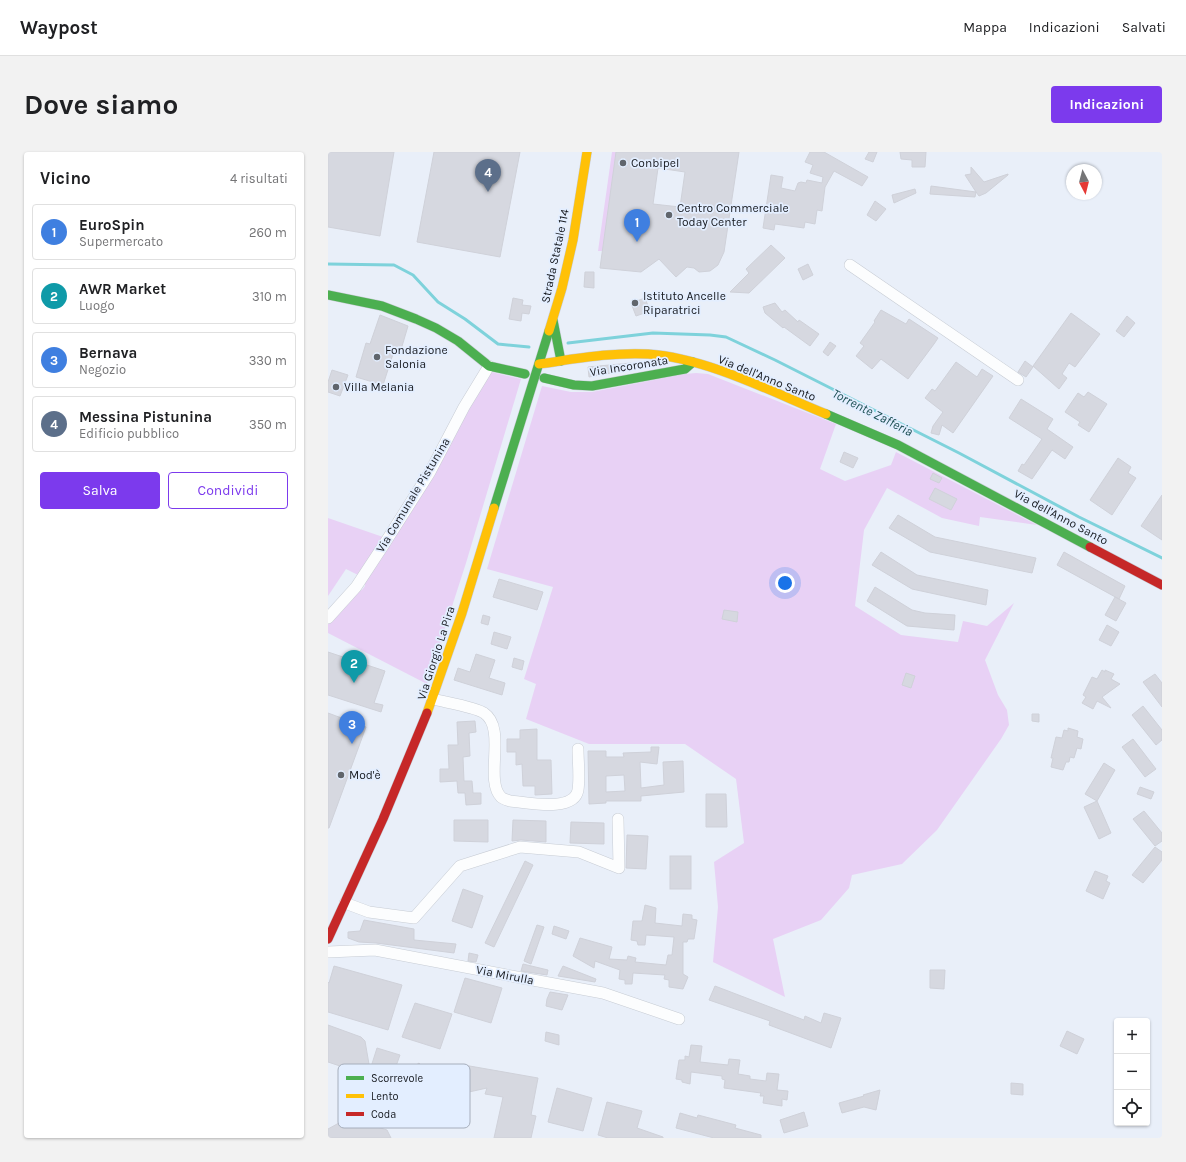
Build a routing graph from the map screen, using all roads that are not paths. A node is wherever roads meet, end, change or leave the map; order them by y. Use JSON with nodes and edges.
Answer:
{"nodes":[{"id":1,"x":587,"y":152,"type":"edge"},
{"id":2,"x":850,"y":264,"type":"dead end"},
{"id":3,"x":328,"y":295,"type":"edge"},
{"id":4,"x":553,"y":320,"type":"junction"},
{"id":5,"x":561,"y":361,"type":"junction"},
{"id":6,"x":692,"y":362,"type":"junction"},
{"id":7,"x":539,"y":364,"type":"junction"},
{"id":8,"x":489,"y":366,"type":"junction"},
{"id":9,"x":525,"y":374,"type":"dead end"},
{"id":10,"x":544,"y":378,"type":"dead end"},
{"id":11,"x":1018,"y":380,"type":"dead end"},
{"id":12,"x":1162,"y":585,"type":"edge"},
{"id":13,"x":328,"y":618,"type":"edge"},
{"id":14,"x":433,"y":699,"type":"junction"},
{"id":15,"x":578,"y":749,"type":"dead end"},
{"id":16,"x":618,"y":819,"type":"dead end"},
{"id":17,"x":344,"y":903,"type":"junction"},
{"id":18,"x":328,"y":937,"type":"edge"},
{"id":19,"x":328,"y":952,"type":"edge"},
{"id":20,"x":679,"y":1019,"type":"dead end"}],
"edges":[{"from":1,"to":4,"type":"street","name":"Strada Statale 114"},
{"from":2,"to":11,"type":"street"},
{"from":3,"to":8,"type":"street"},
{"from":4,"to":5,"type":"street"},
{"from":4,"to":7,"type":"street","name":"Strada Statale 114"},
{"from":5,"to":6,"type":"street","name":"Via dell'Anno Santo"},
{"from":5,"to":7,"type":"street","name":"Via dell'Anno Santo"},
{"from":6,"to":10,"type":"street","name":"Via Incoronata"},
{"from":6,"to":12,"type":"street","name":"Via dell'Anno Santo"},
{"from":7,"to":14,"type":"street","name":"Via Giorgio La Pira"},
{"from":8,"to":9,"type":"street"},
{"from":8,"to":13,"type":"street","name":"Via Comunale Pistunina"},
{"from":14,"to":15,"type":"street"},
{"from":14,"to":17,"type":"street","name":"Via Giorgio La Pira"},
{"from":16,"to":17,"type":"street"},
{"from":17,"to":18,"type":"street","name":"Via Giorgio La Pira"},
{"from":19,"to":20,"type":"street","name":"Via Mirulla"}]}
